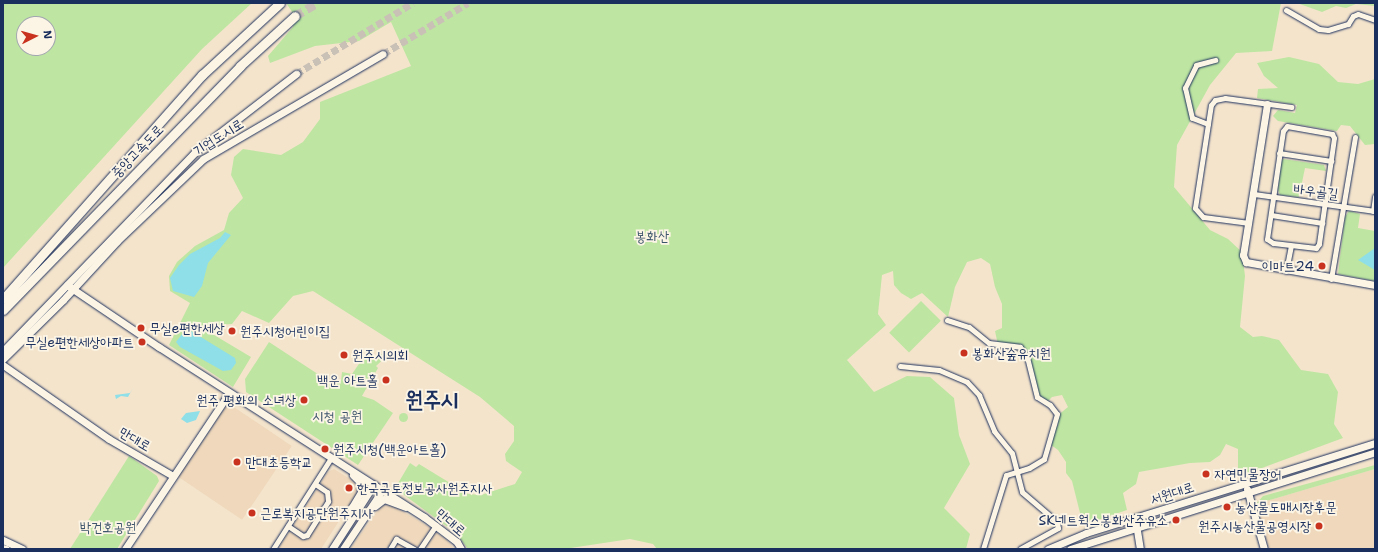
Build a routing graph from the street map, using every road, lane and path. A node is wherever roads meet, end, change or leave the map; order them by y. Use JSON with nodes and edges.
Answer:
{"nodes":[{"id":1,"x":280,"y":3,"type":"edge"},
{"id":2,"x":1286,"y":10,"type":"dead end"},
{"id":3,"x":295,"y":16,"type":"tunnel mouth"},
{"id":4,"x":1375,"y":20,"type":"edge"},
{"id":5,"x":383,"y":54,"type":"tunnel mouth"},
{"id":6,"x":1215,"y":60,"type":"dead end"},
{"id":7,"x":296,"y":74,"type":"tunnel mouth"},
{"id":8,"x":1267,"y":104,"type":"junction"},
{"id":9,"x":1290,"y":107,"type":"dead end"},
{"id":10,"x":1208,"y":124,"type":"junction"},
{"id":11,"x":1354,"y":137,"type":"dead end"},
{"id":12,"x":1279,"y":152,"type":"junction"},
{"id":13,"x":1331,"y":161,"type":"junction"},
{"id":14,"x":1254,"y":194,"type":"junction"},
{"id":15,"x":1375,"y":196,"type":"edge"},
{"id":16,"x":1273,"y":197,"type":"junction"},
{"id":17,"x":1324,"y":203,"type":"junction"},
{"id":18,"x":1343,"y":206,"type":"junction"},
{"id":19,"x":1374,"y":211,"type":"edge"},
{"id":20,"x":1270,"y":216,"type":"junction"},
{"id":21,"x":1249,"y":223,"type":"junction"},
{"id":22,"x":1322,"y":223,"type":"junction"},
{"id":23,"x":1291,"y":246,"type":"junction"},
{"id":24,"x":1286,"y":270,"type":"junction"},
{"id":25,"x":1331,"y":279,"type":"junction"},
{"id":26,"x":1375,"y":286,"type":"edge"},
{"id":27,"x":70,"y":287,"type":"junction"},
{"id":28,"x":3,"y":299,"type":"edge"},
{"id":29,"x":3,"y":310,"type":"edge"},
{"id":30,"x":947,"y":320,"type":"dead end"},
{"id":31,"x":3,"y":351,"type":"edge"},
{"id":32,"x":3,"y":358,"type":"edge"},
{"id":33,"x":3,"y":365,"type":"edge"},
{"id":34,"x":900,"y":366,"type":"dead end"},
{"id":35,"x":229,"y":393,"type":"junction"},
{"id":36,"x":1375,"y":443,"type":"edge"},
{"id":37,"x":1375,"y":452,"type":"edge"},
{"id":38,"x":331,"y":458,"type":"junction"},
{"id":39,"x":346,"y":467,"type":"junction"},
{"id":40,"x":1018,"y":471,"type":"junction"},
{"id":41,"x":174,"y":476,"type":"junction"},
{"id":42,"x":1246,"y":483,"type":"junction"},
{"id":43,"x":315,"y":484,"type":"junction"},
{"id":44,"x":374,"y":484,"type":"junction"},
{"id":45,"x":383,"y":489,"type":"junction"},
{"id":46,"x":1248,"y":493,"type":"junction"},
{"id":47,"x":410,"y":507,"type":"junction"},
{"id":48,"x":350,"y":522,"type":"junction"},
{"id":49,"x":1135,"y":523,"type":"junction"},
{"id":50,"x":359,"y":525,"type":"junction"},
{"id":51,"x":436,"y":525,"type":"junction"},
{"id":52,"x":288,"y":526,"type":"junction"},
{"id":53,"x":3,"y":540,"type":"edge"},
{"id":54,"x":22,"y":549,"type":"edge"},
{"id":55,"x":125,"y":549,"type":"edge"},
{"id":56,"x":273,"y":549,"type":"edge"},
{"id":57,"x":332,"y":549,"type":"edge"},
{"id":58,"x":343,"y":549,"type":"edge"},
{"id":59,"x":390,"y":549,"type":"edge"},
{"id":60,"x":414,"y":549,"type":"edge"},
{"id":61,"x":420,"y":549,"type":"edge"},
{"id":62,"x":461,"y":549,"type":"edge"},
{"id":63,"x":983,"y":549,"type":"edge"},
{"id":64,"x":1020,"y":549,"type":"edge"},
{"id":65,"x":1048,"y":549,"type":"edge"},
{"id":66,"x":1070,"y":549,"type":"edge"},
{"id":67,"x":1140,"y":549,"type":"edge"},
{"id":68,"x":1264,"y":549,"type":"edge"}],
"edges":[{"from":1,"to":28,"type":"highway","name":"중앙고속도로"},
{"from":2,"to":4,"type":"street"},
{"from":3,"to":29,"type":"highway","name":"중앙고속도로"},
{"from":5,"to":27,"type":"street","name":"기업도시로"},
{"from":6,"to":10,"type":"street"},
{"from":7,"to":27,"type":"street","name":"기업도시로"},
{"from":8,"to":9,"type":"street"},
{"from":8,"to":10,"type":"street"},
{"from":8,"to":14,"type":"street"},
{"from":10,"to":21,"type":"street"},
{"from":11,"to":18,"type":"street"},
{"from":12,"to":13,"type":"street"},
{"from":12,"to":13,"type":"street"},
{"from":12,"to":16,"type":"street"},
{"from":13,"to":17,"type":"street"},
{"from":14,"to":16,"type":"street","name":"바우골길"},
{"from":14,"to":21,"type":"street"},
{"from":15,"to":19,"type":"street"},
{"from":16,"to":17,"type":"street","name":"바우골길"},
{"from":16,"to":20,"type":"street"},
{"from":17,"to":18,"type":"street","name":"바우골길"},
{"from":17,"to":22,"type":"street"},
{"from":18,"to":19,"type":"street","name":"바우골길"},
{"from":18,"to":25,"type":"street"},
{"from":20,"to":22,"type":"street"},
{"from":20,"to":23,"type":"street"},
{"from":21,"to":24,"type":"street"},
{"from":22,"to":23,"type":"street"},
{"from":23,"to":24,"type":"street"},
{"from":24,"to":25,"type":"street"},
{"from":25,"to":26,"type":"street"},
{"from":27,"to":31,"type":"street"},
{"from":27,"to":32,"type":"street"},
{"from":27,"to":35,"type":"street"},
{"from":30,"to":40,"type":"street"},
{"from":33,"to":41,"type":"street","name":"만대로"},
{"from":34,"to":40,"type":"street"},
{"from":35,"to":38,"type":"street"},
{"from":35,"to":41,"type":"street"},
{"from":36,"to":42,"type":"street","name":"서원대로"},
{"from":37,"to":46,"type":"street","name":"서원대로"},
{"from":38,"to":39,"type":"street"},
{"from":38,"to":43,"type":"street"},
{"from":39,"to":44,"type":"street"},
{"from":39,"to":48,"type":"street"},
{"from":40,"to":63,"type":"street"},
{"from":40,"to":64,"type":"street"},
{"from":41,"to":55,"type":"street"},
{"from":42,"to":46,"type":"street"},
{"from":42,"to":49,"type":"street","name":"서원대로"},
{"from":43,"to":52,"type":"street"},
{"from":43,"to":52,"type":"street"},
{"from":44,"to":45,"type":"street","name":"만대로"},
{"from":44,"to":48,"type":"street"},
{"from":45,"to":47,"type":"street","name":"만대로"},
{"from":45,"to":50,"type":"street"},
{"from":46,"to":49,"type":"street","name":"서원대로"},
{"from":46,"to":68,"type":"street"},
{"from":47,"to":50,"type":"street"},
{"from":47,"to":51,"type":"street","name":"만대로"},
{"from":48,"to":57,"type":"street"},
{"from":49,"to":65,"type":"street","name":"서원대로"},
{"from":49,"to":66,"type":"street","name":"서원대로"},
{"from":49,"to":67,"type":"street"},
{"from":50,"to":58,"type":"street"},
{"from":51,"to":61,"type":"street"},
{"from":51,"to":62,"type":"street","name":"만대로"},
{"from":52,"to":56,"type":"street"},
{"from":53,"to":54,"type":"street"},
{"from":59,"to":60,"type":"street"}]}
